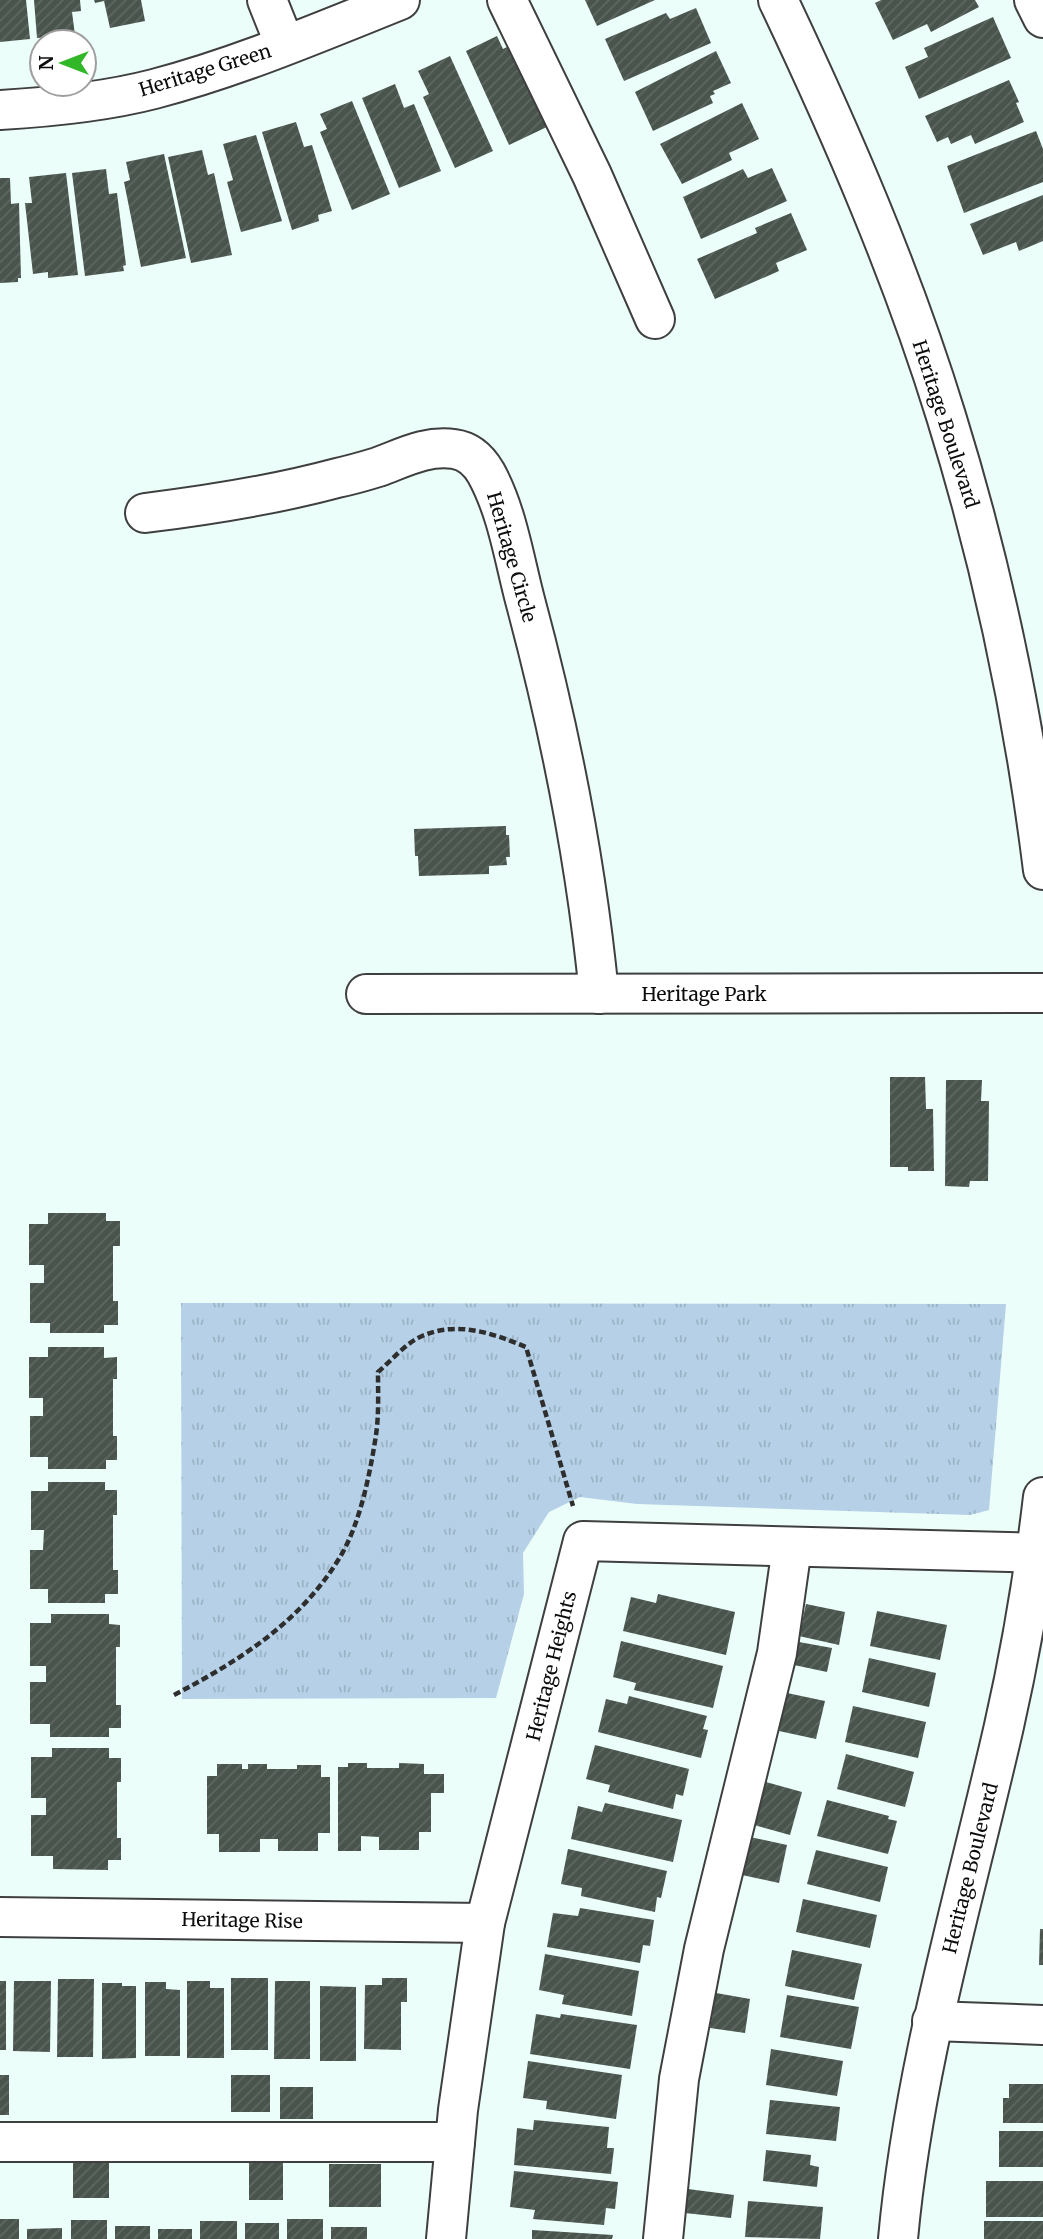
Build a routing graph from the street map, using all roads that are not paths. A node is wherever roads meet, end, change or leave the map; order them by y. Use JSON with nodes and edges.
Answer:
{"nodes":[{"id":1,"x":267,"y":0,"type":"edge"},
{"id":2,"x":400,"y":0,"type":"edge"},
{"id":3,"x":507,"y":0,"type":"edge"},
{"id":4,"x":778,"y":0,"type":"edge"},
{"id":5,"x":1034,"y":0,"type":"edge"},
{"id":6,"x":1043,"y":19,"type":"edge"},
{"id":7,"x":285,"y":45,"type":"junction"},
{"id":8,"x":0,"y":110,"type":"edge"},
{"id":9,"x":655,"y":319,"type":"dead end"},
{"id":10,"x":145,"y":513,"type":"dead end"},
{"id":11,"x":1043,"y":870,"type":"edge"},
{"id":12,"x":1043,"y":993,"type":"edge"},
{"id":13,"x":366,"y":994,"type":"dead end"},
{"id":14,"x":598,"y":994,"type":"junction"},
{"id":15,"x":1043,"y":1497,"type":"edge"},
{"id":16,"x":792,"y":1547,"type":"junction"},
{"id":17,"x":1040,"y":1553,"type":"edge"},
{"id":18,"x":0,"y":1917,"type":"edge"},
{"id":19,"x":485,"y":1923,"type":"junction"},
{"id":20,"x":932,"y":2021,"type":"junction"},
{"id":21,"x":1043,"y":2025,"type":"edge"},
{"id":22,"x":0,"y":2142,"type":"edge"},
{"id":23,"x":456,"y":2142,"type":"junction"},
{"id":24,"x":446,"y":2239,"type":"edge"},
{"id":25,"x":663,"y":2239,"type":"edge"},
{"id":26,"x":898,"y":2239,"type":"edge"}],
"edges":[{"from":1,"to":7,"type":"street","name":"Heritage Green"},
{"from":2,"to":7,"type":"street","name":"Heritage Green"},
{"from":3,"to":9,"type":"street"},
{"from":4,"to":11,"type":"street","name":"Heritage Boulevard"},
{"from":5,"to":6,"type":"street"},
{"from":7,"to":8,"type":"street","name":"Heritage Green"},
{"from":10,"to":14,"type":"street","name":"Heritage Circle"},
{"from":12,"to":14,"type":"street","name":"Heritage Park"},
{"from":13,"to":14,"type":"street","name":"Heritage Park"},
{"from":15,"to":17,"type":"street","name":"Heritage Boulevard"},
{"from":16,"to":17,"type":"street"},
{"from":16,"to":19,"type":"street","name":"Heritage Heights"},
{"from":16,"to":25,"type":"street"},
{"from":17,"to":20,"type":"street","name":"Heritage Boulevard"},
{"from":18,"to":19,"type":"street","name":"Heritage Rise"},
{"from":19,"to":23,"type":"street","name":"Heritage Heights"},
{"from":20,"to":21,"type":"street"},
{"from":20,"to":26,"type":"street","name":"Heritage Boulevard"},
{"from":22,"to":23,"type":"street"},
{"from":23,"to":24,"type":"street","name":"Heritage Heights"}]}
